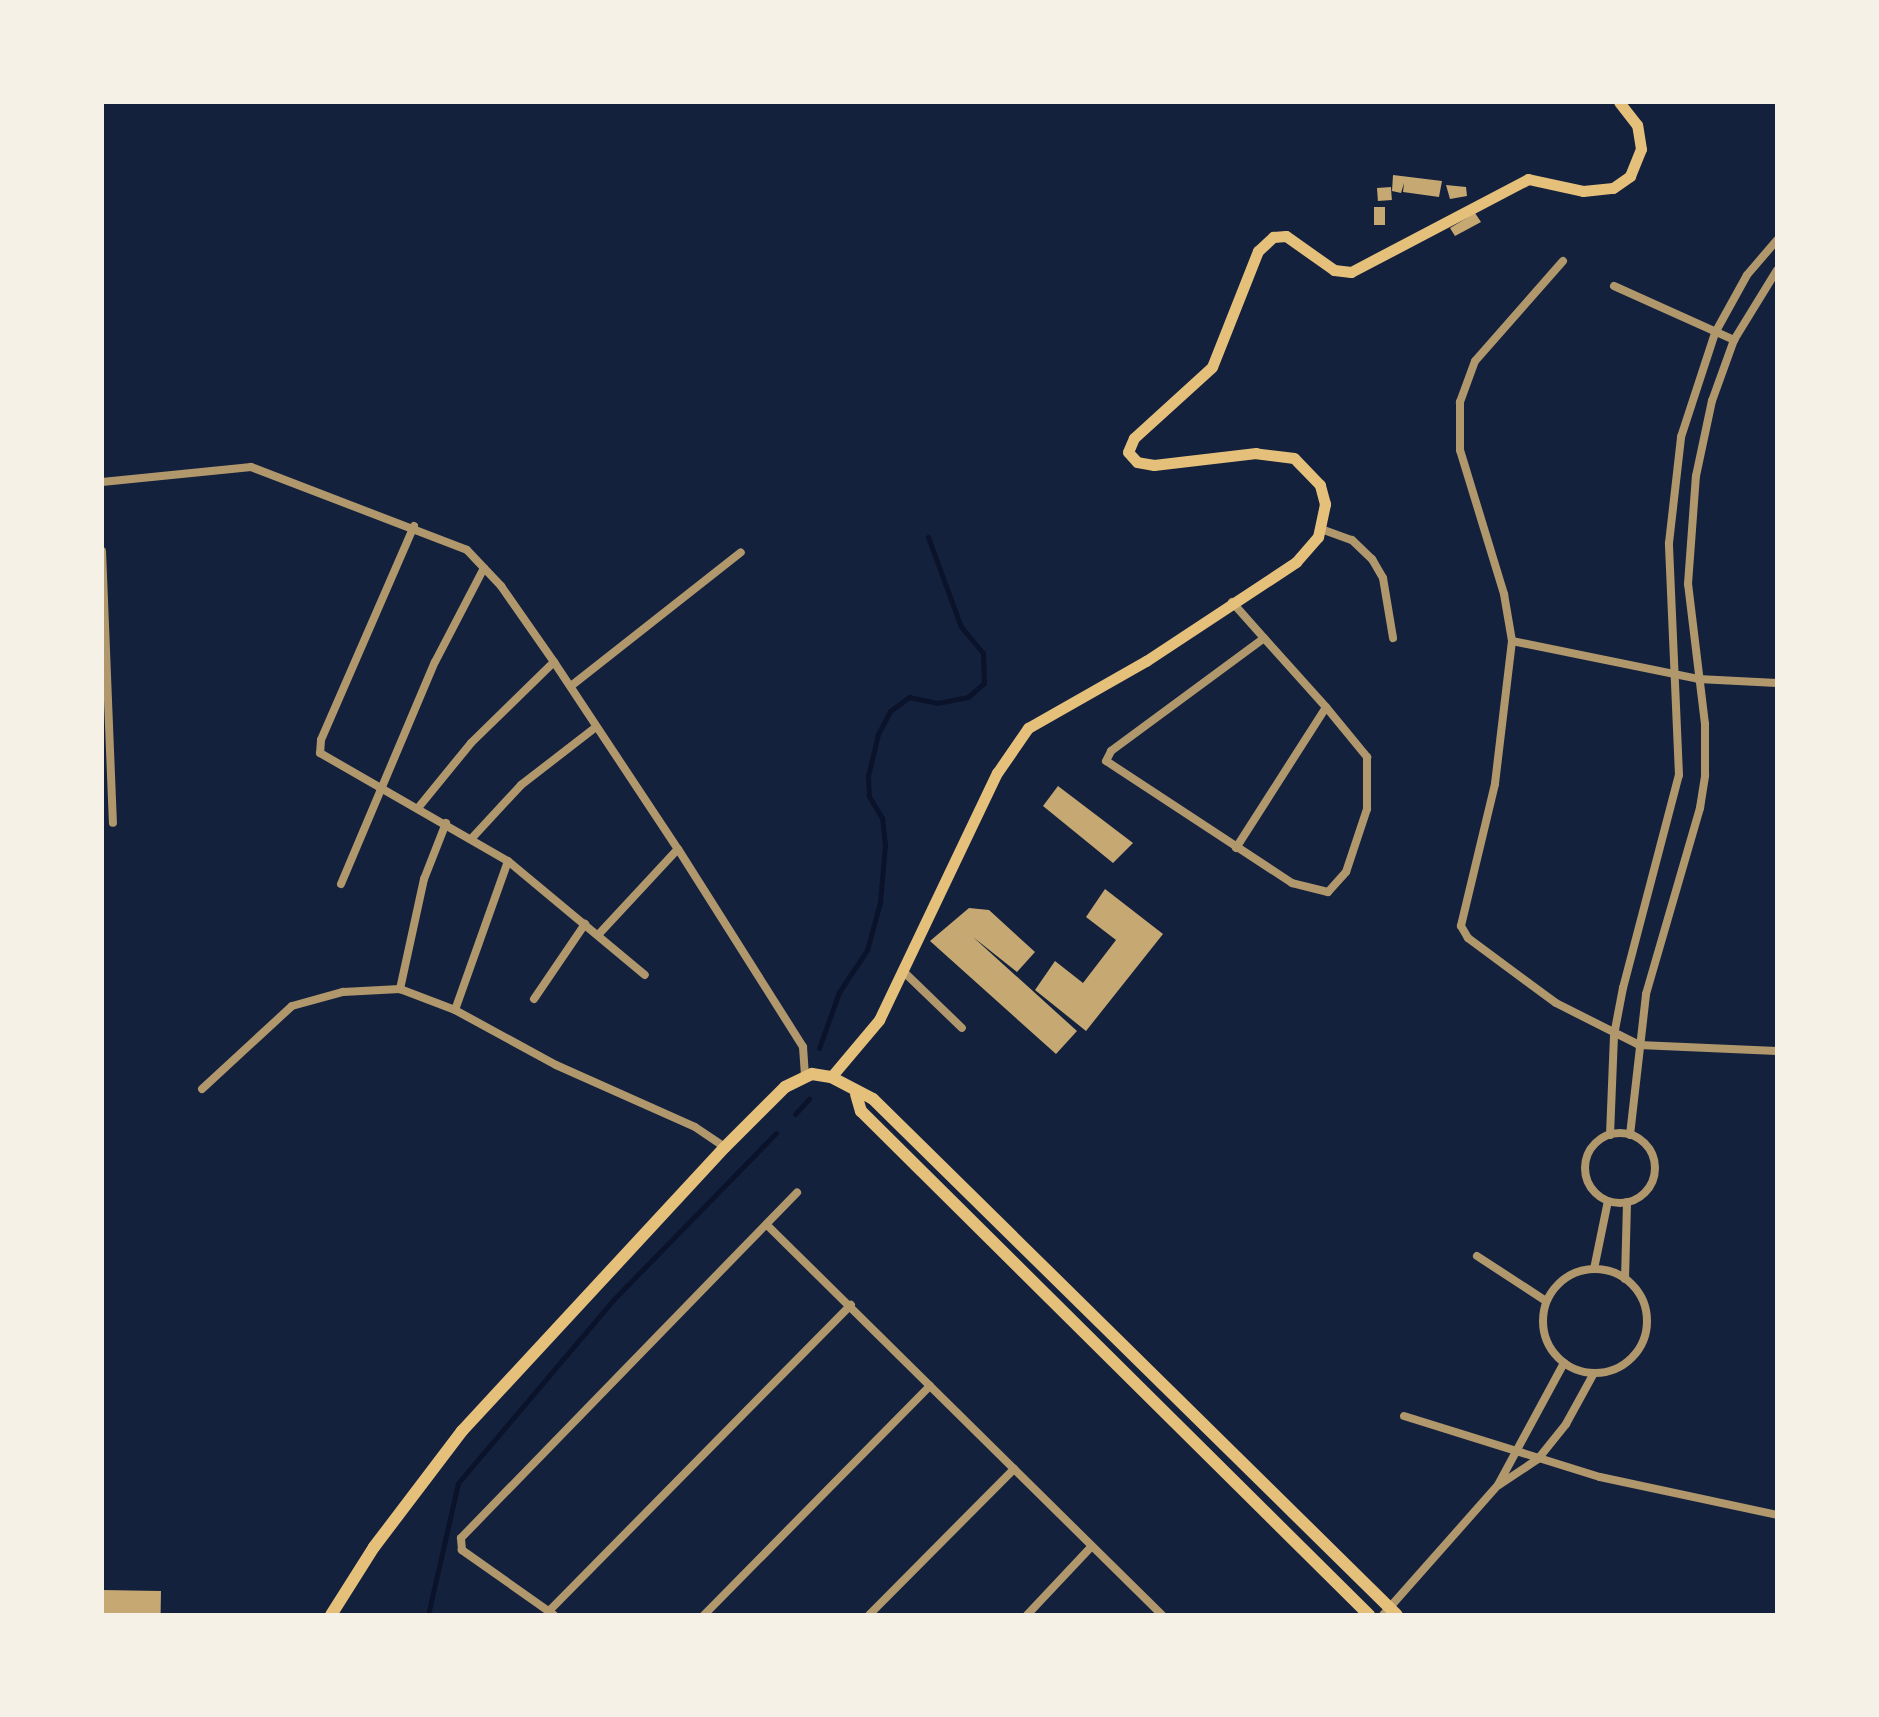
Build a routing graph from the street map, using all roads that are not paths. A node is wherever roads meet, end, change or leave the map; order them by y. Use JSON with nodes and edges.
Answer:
{"nodes":[{"id":1,"x":1619,"y":102,"type":"edge"},
{"id":2,"x":1777,"y":240,"type":"edge"},
{"id":3,"x":1563,"y":261,"type":"dead end"},
{"id":4,"x":1777,"y":270,"type":"edge"},
{"id":5,"x":1614,"y":286,"type":"dead end"},
{"id":6,"x":1715,"y":333,"type":"junction"},
{"id":7,"x":1734,"y":340,"type":"junction"},
{"id":8,"x":102,"y":482,"type":"edge"},
{"id":9,"x":414,"y":526,"type":"junction"},
{"id":10,"x":1321,"y":529,"type":"junction"},
{"id":11,"x":102,"y":551,"type":"edge"},
{"id":12,"x":741,"y":552,"type":"dead end"},
{"id":13,"x":484,"y":568,"type":"junction"},
{"id":14,"x":1232,"y":602,"type":"junction"},
{"id":15,"x":1264,"y":638,"type":"junction"},
{"id":16,"x":1393,"y":638,"type":"dead end"},
{"id":17,"x":1512,"y":641,"type":"junction"},
{"id":18,"x":554,"y":662,"type":"junction"},
{"id":19,"x":1674,"y":673,"type":"junction"},
{"id":20,"x":1698,"y":679,"type":"junction"},
{"id":21,"x":1777,"y":683,"type":"edge"},
{"id":22,"x":571,"y":686,"type":"junction"},
{"id":23,"x":1326,"y":707,"type":"junction"},
{"id":24,"x":596,"y":727,"type":"junction"},
{"id":25,"x":383,"y":790,"type":"junction"},
{"id":26,"x":418,"y":808,"type":"junction"},
{"id":27,"x":113,"y":823,"type":"dead end"},
{"id":28,"x":446,"y":823,"type":"junction"},
{"id":29,"x":472,"y":838,"type":"junction"},
{"id":30,"x":1236,"y":848,"type":"junction"},
{"id":31,"x":678,"y":849,"type":"junction"},
{"id":32,"x":508,"y":861,"type":"junction"},
{"id":33,"x":341,"y":884,"type":"dead end"},
{"id":34,"x":585,"y":924,"type":"junction"},
{"id":35,"x":598,"y":935,"type":"junction"},
{"id":36,"x":905,"y":973,"type":"junction"},
{"id":37,"x":645,"y":975,"type":"dead end"},
{"id":38,"x":400,"y":989,"type":"junction"},
{"id":39,"x":534,"y":999,"type":"dead end"},
{"id":40,"x":455,"y":1010,"type":"junction"},
{"id":41,"x":962,"y":1028,"type":"dead end"},
{"id":42,"x":1614,"y":1035,"type":"junction"},
{"id":43,"x":1639,"y":1045,"type":"junction"},
{"id":44,"x":1777,"y":1051,"type":"edge"},
{"id":45,"x":805,"y":1075,"type":"junction"},
{"id":46,"x":831,"y":1077,"type":"junction"},
{"id":47,"x":202,"y":1089,"type":"dead end"},
{"id":48,"x":856,"y":1094,"type":"junction"},
{"id":49,"x":1610,"y":1135,"type":"junction"},
{"id":50,"x":1630,"y":1135,"type":"junction"},
{"id":51,"x":725,"y":1147,"type":"junction"},
{"id":52,"x":797,"y":1193,"type":"dead end"},
{"id":53,"x":1608,"y":1201,"type":"junction"},
{"id":54,"x":1627,"y":1202,"type":"junction"},
{"id":55,"x":767,"y":1225,"type":"junction"},
{"id":56,"x":1477,"y":1256,"type":"dead end"},
{"id":57,"x":1594,"y":1269,"type":"junction"},
{"id":58,"x":1625,"y":1279,"type":"junction"},
{"id":59,"x":1546,"y":1301,"type":"junction"},
{"id":60,"x":851,"y":1305,"type":"junction"},
{"id":61,"x":1089,"y":1314,"type":"junction"},
{"id":62,"x":1075,"y":1328,"type":"junction"},
{"id":63,"x":1564,"y":1363,"type":"junction"},
{"id":64,"x":1594,"y":1373,"type":"junction"},
{"id":65,"x":930,"y":1386,"type":"junction"},
{"id":66,"x":1404,"y":1416,"type":"dead end"},
{"id":67,"x":1516,"y":1451,"type":"junction"},
{"id":68,"x":1538,"y":1459,"type":"junction"},
{"id":69,"x":1014,"y":1469,"type":"junction"},
{"id":70,"x":1498,"y":1485,"type":"junction"},
{"id":71,"x":1777,"y":1515,"type":"edge"},
{"id":72,"x":1091,"y":1547,"type":"junction"},
{"id":73,"x":1390,"y":1612,"type":"edge"},
{"id":74,"x":551,"y":1613,"type":"edge"},
{"id":75,"x":331,"y":1615,"type":"edge"},
{"id":76,"x":704,"y":1615,"type":"edge"},
{"id":77,"x":869,"y":1615,"type":"edge"},
{"id":78,"x":1027,"y":1615,"type":"edge"},
{"id":79,"x":1162,"y":1615,"type":"edge"},
{"id":80,"x":1369,"y":1615,"type":"edge"}],
"edges":[{"from":1,"to":10,"type":"main road"},
{"from":2,"to":6,"type":"street"},
{"from":3,"to":17,"type":"street"},
{"from":4,"to":7,"type":"street"},
{"from":5,"to":6,"type":"street"},
{"from":6,"to":7,"type":"street"},
{"from":6,"to":19,"type":"street"},
{"from":7,"to":20,"type":"street"},
{"from":8,"to":9,"type":"street"},
{"from":9,"to":13,"type":"street"},
{"from":9,"to":25,"type":"street"},
{"from":10,"to":14,"type":"main road"},
{"from":10,"to":16,"type":"street"},
{"from":11,"to":27,"type":"street"},
{"from":12,"to":22,"type":"street"},
{"from":13,"to":18,"type":"street"},
{"from":13,"to":25,"type":"street"},
{"from":14,"to":15,"type":"street"},
{"from":14,"to":36,"type":"main road"},
{"from":15,"to":23,"type":"street"},
{"from":15,"to":30,"type":"street"},
{"from":17,"to":19,"type":"street"},
{"from":17,"to":42,"type":"street"},
{"from":18,"to":22,"type":"street"},
{"from":18,"to":26,"type":"street"},
{"from":19,"to":20,"type":"street"},
{"from":19,"to":42,"type":"street"},
{"from":20,"to":21,"type":"street"},
{"from":20,"to":43,"type":"street"},
{"from":22,"to":24,"type":"street"},
{"from":23,"to":30,"type":"street"},
{"from":23,"to":30,"type":"street"},
{"from":24,"to":29,"type":"street"},
{"from":24,"to":31,"type":"street"},
{"from":25,"to":26,"type":"street"},
{"from":25,"to":33,"type":"street"},
{"from":26,"to":28,"type":"street"},
{"from":28,"to":29,"type":"street"},
{"from":28,"to":38,"type":"street"},
{"from":29,"to":32,"type":"street"},
{"from":31,"to":35,"type":"street"},
{"from":31,"to":45,"type":"street"},
{"from":32,"to":34,"type":"street"},
{"from":32,"to":40,"type":"street"},
{"from":34,"to":35,"type":"street"},
{"from":34,"to":39,"type":"street"},
{"from":35,"to":37,"type":"street"},
{"from":36,"to":41,"type":"street"},
{"from":36,"to":46,"type":"main road"},
{"from":38,"to":40,"type":"street"},
{"from":38,"to":47,"type":"street"},
{"from":40,"to":51,"type":"street"},
{"from":42,"to":43,"type":"street"},
{"from":42,"to":49,"type":"street"},
{"from":43,"to":44,"type":"street"},
{"from":43,"to":50,"type":"street"},
{"from":45,"to":46,"type":"main road"},
{"from":45,"to":51,"type":"main road"},
{"from":46,"to":48,"type":"main road"},
{"from":48,"to":61,"type":"main road"},
{"from":48,"to":62,"type":"main road"},
{"from":49,"to":50,"type":"street"},
{"from":49,"to":53,"type":"street"},
{"from":50,"to":54,"type":"street"},
{"from":51,"to":75,"type":"main road"},
{"from":52,"to":55,"type":"street"},
{"from":53,"to":54,"type":"street"},
{"from":53,"to":57,"type":"street"},
{"from":54,"to":58,"type":"street"},
{"from":55,"to":60,"type":"street"},
{"from":55,"to":74,"type":"street"},
{"from":56,"to":59,"type":"street"},
{"from":57,"to":58,"type":"street"},
{"from":57,"to":59,"type":"street"},
{"from":58,"to":64,"type":"street"},
{"from":59,"to":63,"type":"street"},
{"from":60,"to":65,"type":"street"},
{"from":60,"to":74,"type":"street"},
{"from":61,"to":62,"type":"main road"},
{"from":61,"to":73,"type":"main road"},
{"from":62,"to":80,"type":"main road"},
{"from":63,"to":64,"type":"street"},
{"from":63,"to":67,"type":"street"},
{"from":64,"to":68,"type":"street"},
{"from":65,"to":69,"type":"street"},
{"from":65,"to":76,"type":"street"},
{"from":66,"to":67,"type":"street"},
{"from":67,"to":68,"type":"street"},
{"from":67,"to":70,"type":"street"},
{"from":68,"to":70,"type":"street"},
{"from":68,"to":71,"type":"street"},
{"from":69,"to":72,"type":"street"},
{"from":69,"to":77,"type":"street"},
{"from":70,"to":73,"type":"street"},
{"from":72,"to":78,"type":"street"},
{"from":72,"to":79,"type":"street"}]}
